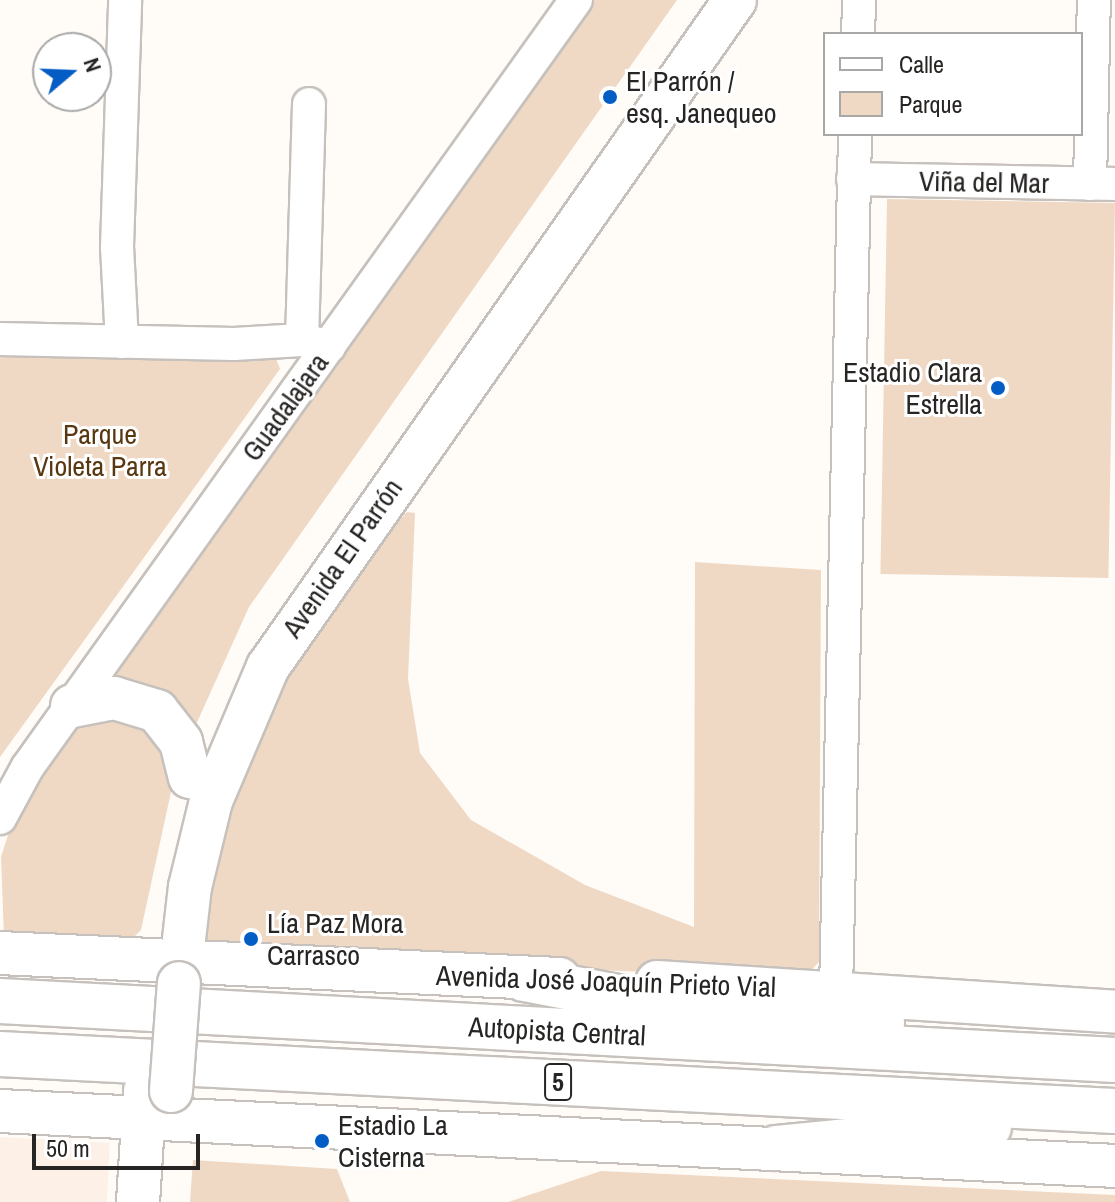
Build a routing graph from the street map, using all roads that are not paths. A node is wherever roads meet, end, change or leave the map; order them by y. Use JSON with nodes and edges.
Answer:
{"nodes":[{"id":1,"x":125,"y":0,"type":"edge"},
{"id":2,"x":576,"y":0,"type":"edge"},
{"id":3,"x":705,"y":0,"type":"edge"},
{"id":4,"x":735,"y":0,"type":"edge"},
{"id":5,"x":859,"y":0,"type":"edge"},
{"id":6,"x":1094,"y":0,"type":"edge"},
{"id":7,"x":858,"y":32,"type":"edge"},
{"id":8,"x":309,"y":104,"type":"dead end"},
{"id":9,"x":855,"y":136,"type":"edge"},
{"id":10,"x":853,"y":179,"type":"junction"},
{"id":11,"x":1102,"y":184,"type":"edge"},
{"id":12,"x":0,"y":339,"type":"edge"},
{"id":13,"x":122,"y":342,"type":"junction"},
{"id":14,"x":315,"y":343,"type":"junction"},
{"id":15,"x":72,"y":706,"type":"junction"},
{"id":16,"x":190,"y":777,"type":"junction"},
{"id":17,"x":0,"y":818,"type":"edge"},
{"id":18,"x":0,"y":953,"type":"edge"},
{"id":19,"x":166,"y":972,"type":"junction"},
{"id":20,"x":524,"y":979,"type":"junction"},
{"id":21,"x":836,"y":992,"type":"junction"},
{"id":22,"x":0,"y":1001,"type":"edge"},
{"id":23,"x":1115,"y":1012,"type":"edge"},
{"id":24,"x":0,"y":1054,"type":"edge"},
{"id":25,"x":1029,"y":1055,"type":"junction"},
{"id":26,"x":1115,"y":1060,"type":"edge"},
{"id":27,"x":157,"y":1104,"type":"junction"},
{"id":28,"x":0,"y":1111,"type":"edge"},
{"id":29,"x":1115,"y":1112,"type":"edge"},
{"id":30,"x":776,"y":1148,"type":"junction"},
{"id":31,"x":1115,"y":1166,"type":"edge"},
{"id":32,"x":138,"y":1202,"type":"edge"},
{"id":33,"x":163,"y":1202,"type":"edge"}],
"edges":[{"from":1,"to":13,"type":"street"},
{"from":2,"to":14,"type":"street","name":"Guadalajara"},
{"from":3,"to":16,"type":"main road","name":"Avenida El Parrón"},
{"from":4,"to":19,"type":"main road","name":"Avenida El Parrón"},
{"from":5,"to":7,"type":"street"},
{"from":6,"to":11,"type":"street"},
{"from":8,"to":14,"type":"street"},
{"from":9,"to":10,"type":"street"},
{"from":10,"to":11,"type":"street","name":"Viña del Mar"},
{"from":10,"to":21,"type":"street"},
{"from":12,"to":13,"type":"street"},
{"from":13,"to":14,"type":"street"},
{"from":14,"to":15,"type":"street","name":"Guadalajara"},
{"from":15,"to":16,"type":"main road"},
{"from":15,"to":17,"type":"street","name":"Guadalajara"},
{"from":16,"to":19,"type":"main road","name":"Avenida El Parrón"},
{"from":18,"to":19,"type":"main road","name":"Avenida José Joaquín Prieto Vial"},
{"from":19,"to":20,"type":"main road","name":"Avenida José Joaquín Prieto Vial"},
{"from":19,"to":27,"type":"main road","name":"Avenida El Parrón","bridge":true},
{"from":20,"to":21,"type":"main road","name":"Avenida José Joaquín Prieto Vial"},
{"from":20,"to":25,"type":"highway"},
{"from":21,"to":23,"type":"main road","name":"Avenida José Joaquín Prieto Vial"},
{"from":22,"to":25,"type":"highway","name":"Autopista Central","number":"5"},
{"from":24,"to":29,"type":"highway","name":"Autopista Central","number":"5"},
{"from":25,"to":26,"type":"highway","name":"Autopista Central","number":"5"},
{"from":27,"to":28,"type":"main road"},
{"from":27,"to":30,"type":"main road"},
{"from":27,"to":32,"type":"main road","name":"Avenida El Parrón"},
{"from":27,"to":33,"type":"main road","name":"Avenida El Parrón"},
{"from":29,"to":30,"type":"highway"},
{"from":30,"to":31,"type":"main road"}]}
